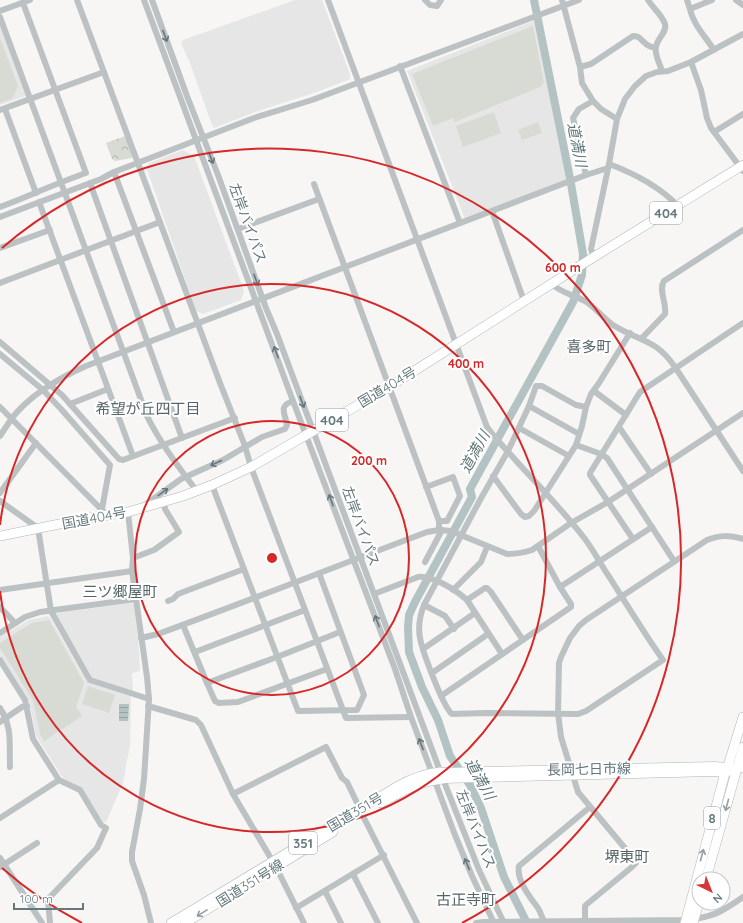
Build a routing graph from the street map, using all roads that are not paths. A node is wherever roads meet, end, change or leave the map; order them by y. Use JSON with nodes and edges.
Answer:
{"nodes":[{"id":1,"x":30,"y":0,"type":"edge"},
{"id":2,"x":77,"y":0,"type":"edge"},
{"id":3,"x":144,"y":0,"type":"edge"},
{"id":4,"x":152,"y":0,"type":"edge"},
{"id":5,"x":328,"y":0,"type":"edge"},
{"id":6,"x":424,"y":0,"type":"edge"},
{"id":7,"x":441,"y":0,"type":"edge"},
{"id":8,"x":579,"y":0,"type":"edge"},
{"id":9,"x":648,"y":0,"type":"edge"},
{"id":10,"x":687,"y":0,"type":"edge"},
{"id":11,"x":712,"y":0,"type":"edge"},
{"id":12,"x":736,"y":0,"type":"edge"},
{"id":13,"x":23,"y":3,"type":"junction"},
{"id":14,"x":563,"y":3,"type":"edge"},
{"id":15,"x":743,"y":5,"type":"edge"},
{"id":16,"x":690,"y":9,"type":"junction"},
{"id":17,"x":0,"y":10,"type":"edge"},
{"id":18,"x":0,"y":17,"type":"edge"},
{"id":19,"x":743,"y":34,"type":"edge"},
{"id":20,"x":655,"y":48,"type":"junction"},
{"id":21,"x":714,"y":50,"type":"junction"},
{"id":22,"x":691,"y":62,"type":"junction"},
{"id":23,"x":400,"y":66,"type":"junction"},
{"id":24,"x":580,"y":67,"type":"junction"},
{"id":25,"x":662,"y":71,"type":"junction"},
{"id":26,"x":104,"y":72,"type":"junction"},
{"id":27,"x":360,"y":82,"type":"junction"},
{"id":28,"x":55,"y":90,"type":"junction"},
{"id":29,"x":30,"y":99,"type":"junction"},
{"id":30,"x":593,"y":101,"type":"junction"},
{"id":31,"x":2,"y":109,"type":"edge"},
{"id":32,"x":743,"y":114,"type":"edge"},
{"id":33,"x":617,"y":119,"type":"junction"},
{"id":34,"x":714,"y":132,"type":"junction"},
{"id":35,"x":203,"y":138,"type":"junction"},
{"id":36,"x":196,"y":140,"type":"junction"},
{"id":37,"x":138,"y":162,"type":"junction"},
{"id":38,"x":608,"y":166,"type":"junction"},
{"id":39,"x":742,"y":168,"type":"edge"},
{"id":40,"x":114,"y":172,"type":"junction"},
{"id":41,"x":586,"y":175,"type":"junction"},
{"id":42,"x":61,"y":182,"type":"junction"},
{"id":43,"x":90,"y":183,"type":"junction"},
{"id":44,"x":314,"y":184,"type":"dead end"},
{"id":45,"x":36,"y":193,"type":"junction"},
{"id":46,"x":65,"y":193,"type":"junction"},
{"id":47,"x":319,"y":199,"type":"junction"},
{"id":48,"x":40,"y":202,"type":"junction"},
{"id":49,"x":0,"y":206,"type":"edge"},
{"id":50,"x":678,"y":206,"type":"junction"},
{"id":51,"x":492,"y":211,"type":"junction"},
{"id":52,"x":0,"y":217,"type":"edge"},
{"id":53,"x":160,"y":222,"type":"junction"},
{"id":54,"x":460,"y":223,"type":"junction"},
{"id":55,"x":238,"y":229,"type":"junction"},
{"id":56,"x":50,"y":230,"type":"junction"},
{"id":57,"x":743,"y":230,"type":"edge"},
{"id":58,"x":136,"y":231,"type":"junction"},
{"id":59,"x":418,"y":240,"type":"junction"},
{"id":60,"x":110,"y":241,"type":"junction"},
{"id":61,"x":0,"y":248,"type":"edge"},
{"id":62,"x":86,"y":250,"type":"junction"},
{"id":63,"x":592,"y":259,"type":"junction"},
{"id":64,"x":60,"y":260,"type":"junction"},
{"id":65,"x":344,"y":267,"type":"junction"},
{"id":66,"x":0,"y":283,"type":"edge"},
{"id":67,"x":552,"y":284,"type":"junction"},
{"id":68,"x":263,"y":298,"type":"junction"},
{"id":69,"x":256,"y":301,"type":"junction"},
{"id":70,"x":524,"y":301,"type":"junction"},
{"id":71,"x":743,"y":323,"type":"edge"},
{"id":72,"x":198,"y":324,"type":"junction"},
{"id":73,"x":174,"y":332,"type":"junction"},
{"id":74,"x":630,"y":333,"type":"junction"},
{"id":75,"x":642,"y":338,"type":"junction"},
{"id":76,"x":0,"y":342,"type":"edge"},
{"id":77,"x":148,"y":343,"type":"junction"},
{"id":78,"x":456,"y":345,"type":"junction"},
{"id":79,"x":123,"y":352,"type":"junction"},
{"id":80,"x":0,"y":354,"type":"edge"},
{"id":81,"x":98,"y":362,"type":"junction"},
{"id":82,"x":675,"y":367,"type":"junction"},
{"id":83,"x":389,"y":387,"type":"junction"},
{"id":84,"x":47,"y":388,"type":"junction"},
{"id":85,"x":108,"y":389,"type":"junction"},
{"id":86,"x":594,"y":390,"type":"junction"},
{"id":87,"x":293,"y":401,"type":"junction"},
{"id":88,"x":70,"y":404,"type":"junction"},
{"id":89,"x":529,"y":406,"type":"junction"},
{"id":90,"x":0,"y":407,"type":"edge"},
{"id":91,"x":586,"y":407,"type":"junction"},
{"id":92,"x":743,"y":413,"type":"edge"},
{"id":93,"x":626,"y":415,"type":"junction"},
{"id":94,"x":12,"y":418,"type":"junction"},
{"id":95,"x":235,"y":418,"type":"junction"},
{"id":96,"x":619,"y":427,"type":"junction"},
{"id":97,"x":519,"y":428,"type":"junction"},
{"id":98,"x":717,"y":431,"type":"junction"},
{"id":99,"x":310,"y":433,"type":"junction"},
{"id":100,"x":580,"y":434,"type":"junction"},
{"id":101,"x":0,"y":436,"type":"edge"},
{"id":102,"x":182,"y":438,"type":"junction"},
{"id":103,"x":36,"y":443,"type":"junction"},
{"id":104,"x":576,"y":445,"type":"junction"},
{"id":105,"x":163,"y":446,"type":"junction"},
{"id":106,"x":246,"y":446,"type":"junction"},
{"id":107,"x":507,"y":450,"type":"junction"},
{"id":108,"x":601,"y":454,"type":"junction"},
{"id":109,"x":133,"y":456,"type":"junction"},
{"id":110,"x":568,"y":456,"type":"junction"},
{"id":111,"x":251,"y":467,"type":"junction"},
{"id":112,"x":743,"y":471,"type":"edge"},
{"id":113,"x":651,"y":474,"type":"junction"},
{"id":114,"x":493,"y":476,"type":"junction"},
{"id":115,"x":186,"y":477,"type":"junction"},
{"id":116,"x":212,"y":485,"type":"junction"},
{"id":117,"x":426,"y":487,"type":"junction"},
{"id":118,"x":627,"y":489,"type":"junction"},
{"id":119,"x":197,"y":491,"type":"junction"},
{"id":120,"x":0,"y":493,"type":"edge"},
{"id":121,"x":545,"y":493,"type":"junction"},
{"id":122,"x":0,"y":501,"type":"edge"},
{"id":123,"x":164,"y":502,"type":"junction"},
{"id":124,"x":608,"y":502,"type":"junction"},
{"id":125,"x":142,"y":507,"type":"junction"},
{"id":126,"x":104,"y":512,"type":"junction"},
{"id":127,"x":128,"y":512,"type":"junction"},
{"id":128,"x":439,"y":521,"type":"junction"},
{"id":129,"x":572,"y":523,"type":"junction"},
{"id":130,"x":652,"y":527,"type":"junction"},
{"id":131,"x":38,"y":528,"type":"junction"},
{"id":132,"x":442,"y":530,"type":"junction"},
{"id":133,"x":459,"y":534,"type":"junction"},
{"id":134,"x":0,"y":536,"type":"edge"},
{"id":135,"x":742,"y":536,"type":"edge"},
{"id":136,"x":633,"y":539,"type":"junction"},
{"id":137,"x":487,"y":546,"type":"junction"},
{"id":138,"x":538,"y":546,"type":"junction"},
{"id":139,"x":360,"y":557,"type":"junction"},
{"id":140,"x":133,"y":558,"type":"junction"},
{"id":141,"x":353,"y":560,"type":"junction"},
{"id":142,"x":674,"y":561,"type":"junction"},
{"id":143,"x":425,"y":562,"type":"dead end"},
{"id":144,"x":600,"y":562,"type":"junction"},
{"id":145,"x":244,"y":569,"type":"junction"},
{"id":146,"x":132,"y":571,"type":"junction"},
{"id":147,"x":319,"y":573,"type":"junction"},
{"id":148,"x":436,"y":580,"type":"junction"},
{"id":149,"x":295,"y":582,"type":"junction"},
{"id":150,"x":47,"y":583,"type":"junction"},
{"id":151,"x":560,"y":586,"type":"junction"},
{"id":152,"x":0,"y":590,"type":"edge"},
{"id":153,"x":453,"y":590,"type":"junction"},
{"id":154,"x":374,"y":594,"type":"junction"},
{"id":155,"x":622,"y":596,"type":"junction"},
{"id":156,"x":255,"y":598,"type":"junction"},
{"id":157,"x":136,"y":599,"type":"junction"},
{"id":158,"x":467,"y":600,"type":"junction"},
{"id":159,"x":168,"y":601,"type":"dead end"},
{"id":160,"x":424,"y":605,"type":"junction"},
{"id":161,"x":0,"y":607,"type":"edge"},
{"id":162,"x":305,"y":610,"type":"junction"},
{"id":163,"x":51,"y":611,"type":"junction"},
{"id":164,"x":475,"y":613,"type":"junction"},
{"id":165,"x":15,"y":623,"type":"junction"},
{"id":166,"x":183,"y":625,"type":"junction"},
{"id":167,"x":265,"y":626,"type":"junction"},
{"id":168,"x":454,"y":629,"type":"junction"},
{"id":169,"x":0,"y":632,"type":"edge"},
{"id":170,"x":340,"y":632,"type":"junction"},
{"id":171,"x":488,"y":634,"type":"junction"},
{"id":172,"x":141,"y":638,"type":"junction"},
{"id":173,"x":523,"y":640,"type":"junction"},
{"id":174,"x":317,"y":641,"type":"junction"},
{"id":175,"x":423,"y":650,"type":"junction"},
{"id":176,"x":195,"y":652,"type":"junction"},
{"id":177,"x":502,"y":654,"type":"junction"},
{"id":178,"x":277,"y":657,"type":"junction"},
{"id":179,"x":0,"y":660,"type":"edge"},
{"id":180,"x":327,"y":669,"type":"junction"},
{"id":181,"x":432,"y":673,"type":"junction"},
{"id":182,"x":207,"y":683,"type":"junction"},
{"id":183,"x":288,"y":684,"type":"junction"},
{"id":184,"x":441,"y":696,"type":"junction"},
{"id":185,"x":148,"y":702,"type":"junction"},
{"id":186,"x":26,"y":706,"type":"junction"},
{"id":187,"x":0,"y":708,"type":"edge"},
{"id":188,"x":343,"y":710,"type":"junction"},
{"id":189,"x":558,"y":713,"type":"junction"},
{"id":190,"x":409,"y":717,"type":"dead end"},
{"id":191,"x":743,"y":717,"type":"edge"},
{"id":192,"x":6,"y":718,"type":"junction"},
{"id":193,"x":0,"y":722,"type":"edge"},
{"id":194,"x":743,"y":747,"type":"edge"},
{"id":195,"x":10,"y":767,"type":"dead end"},
{"id":196,"x":733,"y":769,"type":"edge"},
{"id":197,"x":572,"y":773,"type":"junction"},
{"id":198,"x":438,"y":776,"type":"junction"},
{"id":199,"x":59,"y":780,"type":"junction"},
{"id":200,"x":233,"y":794,"type":"junction"},
{"id":201,"x":590,"y":807,"type":"junction"},
{"id":202,"x":361,"y":811,"type":"junction"},
{"id":203,"x":0,"y":818,"type":"edge"},
{"id":204,"x":37,"y":843,"type":"dead end"},
{"id":205,"x":384,"y":855,"type":"junction"},
{"id":206,"x":0,"y":858,"type":"edge"},
{"id":207,"x":274,"y":864,"type":"junction"},
{"id":208,"x":2,"y":866,"type":"edge"},
{"id":209,"x":708,"y":871,"type":"edge"},
{"id":210,"x":353,"y":874,"type":"junction"},
{"id":211,"x":325,"y":891,"type":"junction"},
{"id":212,"x":743,"y":897,"type":"edge"},
{"id":213,"x":296,"y":908,"type":"junction"},
{"id":214,"x":695,"y":911,"type":"edge"},
{"id":215,"x":710,"y":920,"type":"edge"},
{"id":216,"x":690,"y":921,"type":"edge"},
{"id":217,"x":494,"y":922,"type":"edge"},
{"id":218,"x":504,"y":922,"type":"edge"},
{"id":219,"x":544,"y":922,"type":"edge"},
{"id":220,"x":585,"y":922,"type":"edge"},
{"id":221,"x":42,"y":923,"type":"edge"},
{"id":222,"x":50,"y":923,"type":"edge"},
{"id":223,"x":152,"y":923,"type":"edge"},
{"id":224,"x":171,"y":923,"type":"edge"},
{"id":225,"x":186,"y":923,"type":"edge"},
{"id":226,"x":304,"y":923,"type":"edge"},
{"id":227,"x":341,"y":923,"type":"edge"},
{"id":228,"x":378,"y":923,"type":"edge"},
{"id":229,"x":417,"y":923,"type":"edge"},
{"id":230,"x":476,"y":923,"type":"edge"}],
"edges":[{"from":1,"to":13,"type":"street"},
{"from":2,"to":26,"type":"street"},
{"from":3,"to":36,"type":"street","name":"左岸バイパス"},
{"from":4,"to":35,"type":"street","name":"左岸バイパス","one_way":true},
{"from":5,"to":27,"type":"street"},
{"from":6,"to":7,"type":"street"},
{"from":8,"to":14,"type":"street"},
{"from":9,"to":20,"type":"street"},
{"from":10,"to":16,"type":"street"},
{"from":11,"to":16,"type":"street"},
{"from":12,"to":15,"type":"street"},
{"from":13,"to":17,"type":"street"},
{"from":13,"to":28,"type":"street"},
{"from":14,"to":23,"type":"street"},
{"from":14,"to":24,"type":"street"},
{"from":16,"to":21,"type":"street"},
{"from":18,"to":29,"type":"street"},
{"from":19,"to":21,"type":"street"},
{"from":20,"to":24,"type":"street"},
{"from":20,"to":25,"type":"street"},
{"from":21,"to":22,"type":"street"},
{"from":22,"to":25,"type":"street"},
{"from":22,"to":34,"type":"street"},
{"from":23,"to":27,"type":"street"},
{"from":23,"to":54,"type":"street"},
{"from":24,"to":30,"type":"street"},
{"from":25,"to":33,"type":"street"},
{"from":26,"to":28,"type":"street"},
{"from":26,"to":37,"type":"street"},
{"from":27,"to":35,"type":"street"},
{"from":27,"to":59,"type":"street"},
{"from":28,"to":29,"type":"street"},
{"from":28,"to":42,"type":"street"},
{"from":29,"to":31,"type":"street"},
{"from":29,"to":42,"type":"street"},
{"from":30,"to":33,"type":"street"},
{"from":30,"to":41,"type":"street"},
{"from":31,"to":45,"type":"street"},
{"from":32,"to":34,"type":"street"},
{"from":33,"to":38,"type":"street"},
{"from":34,"to":39,"type":"street"},
{"from":35,"to":36,"type":"street"},
{"from":35,"to":55,"type":"street","name":"左岸バイパス","one_way":true},
{"from":36,"to":37,"type":"street"},
{"from":36,"to":69,"type":"street","name":"左岸バイパス"},
{"from":37,"to":40,"type":"street"},
{"from":37,"to":53,"type":"street"},
{"from":38,"to":41,"type":"street"},
{"from":38,"to":50,"type":"street"},
{"from":38,"to":63,"type":"street"},
{"from":39,"to":50,"type":"highway","name":"国道404号","number":"404"},
{"from":40,"to":43,"type":"street"},
{"from":40,"to":58,"type":"street"},
{"from":41,"to":51,"type":"street"},
{"from":42,"to":45,"type":"street"},
{"from":42,"to":46,"type":"street"},
{"from":43,"to":46,"type":"street"},
{"from":43,"to":60,"type":"street"},
{"from":44,"to":47,"type":"street"},
{"from":45,"to":49,"type":"street"},
{"from":46,"to":48,"type":"street"},
{"from":46,"to":62,"type":"street"},
{"from":47,"to":55,"type":"street"},
{"from":47,"to":65,"type":"street"},
{"from":48,"to":52,"type":"street"},
{"from":48,"to":56,"type":"street"},
{"from":50,"to":63,"type":"highway","name":"国道404号","number":"404"},
{"from":51,"to":54,"type":"street"},
{"from":51,"to":70,"type":"street"},
{"from":53,"to":58,"type":"street"},
{"from":53,"to":72,"type":"street"},
{"from":54,"to":59,"type":"street"},
{"from":55,"to":68,"type":"street","name":"左岸バイパス","one_way":true},
{"from":56,"to":61,"type":"street"},
{"from":56,"to":64,"type":"street"},
{"from":57,"to":75,"type":"street"},
{"from":58,"to":60,"type":"street"},
{"from":58,"to":73,"type":"street"},
{"from":59,"to":65,"type":"street"},
{"from":59,"to":78,"type":"street"},
{"from":60,"to":62,"type":"street"},
{"from":60,"to":77,"type":"street"},
{"from":62,"to":64,"type":"street"},
{"from":62,"to":79,"type":"street"},
{"from":63,"to":67,"type":"highway","name":"国道404号","number":"404"},
{"from":64,"to":66,"type":"street"},
{"from":64,"to":81,"type":"street"},
{"from":65,"to":68,"type":"street"},
{"from":65,"to":83,"type":"street"},
{"from":67,"to":70,"type":"highway","name":"国道404号","number":"404"},
{"from":67,"to":74,"type":"street"},
{"from":68,"to":69,"type":"street"},
{"from":68,"to":99,"type":"street","name":"左岸バイパス","one_way":true},
{"from":69,"to":72,"type":"street"},
{"from":87,"to":69,"type":"street","name":"左岸バイパス","one_way":true},
{"from":70,"to":78,"type":"highway","name":"国道404号","number":"404"},
{"from":71,"to":82,"type":"street"},
{"from":72,"to":73,"type":"street"},
{"from":72,"to":95,"type":"street"},
{"from":73,"to":77,"type":"street"},
{"from":74,"to":75,"type":"street"},
{"from":74,"to":86,"type":"street"},
{"from":75,"to":82,"type":"street"},
{"from":76,"to":84,"type":"street"},
{"from":77,"to":79,"type":"street"},
{"from":77,"to":102,"type":"street"},
{"from":78,"to":83,"type":"highway","name":"国道404号","number":"404"},
{"from":78,"to":107,"type":"street"},
{"from":79,"to":81,"type":"street"},
{"from":79,"to":105,"type":"street"},
{"from":80,"to":84,"type":"street"},
{"from":81,"to":84,"type":"street"},
{"from":81,"to":85,"type":"street"},
{"from":82,"to":93,"type":"street"},
{"from":82,"to":98,"type":"street"},
{"from":83,"to":99,"type":"highway","name":"国道404号","number":"404"},
{"from":83,"to":117,"type":"street"},
{"from":84,"to":88,"type":"street"},
{"from":84,"to":94,"type":"street"},
{"from":84,"to":126,"type":"street"},
{"from":85,"to":88,"type":"street"},
{"from":85,"to":109,"type":"street"},
{"from":86,"to":91,"type":"street"},
{"from":86,"to":93,"type":"street"},
{"from":87,"to":99,"type":"street","name":"左岸バイパス"},
{"from":87,"to":106,"type":"street"},
{"from":88,"to":109,"type":"street"},
{"from":89,"to":91,"type":"street"},
{"from":89,"to":97,"type":"street"},
{"from":89,"to":100,"type":"street"},
{"from":90,"to":94,"type":"street"},
{"from":91,"to":100,"type":"street"},
{"from":92,"to":98,"type":"street"},
{"from":93,"to":96,"type":"street"},
{"from":94,"to":101,"type":"street"},
{"from":94,"to":103,"type":"street"},
{"from":95,"to":102,"type":"street"},
{"from":95,"to":106,"type":"street"},
{"from":96,"to":108,"type":"street"},
{"from":96,"to":113,"type":"street"},
{"from":97,"to":107,"type":"street"},
{"from":97,"to":110,"type":"street"},
{"from":98,"to":112,"type":"street"},
{"from":98,"to":113,"type":"street"},
{"from":99,"to":111,"type":"highway","name":"国道404号","number":"404"},
{"from":99,"to":139,"type":"street","name":"左岸バイパス"},
{"from":141,"to":99,"type":"street","name":"左岸バイパス","one_way":true},
{"from":100,"to":104,"type":"street"},
{"from":102,"to":105,"type":"street"},
{"from":103,"to":120,"type":"street"},
{"from":103,"to":126,"type":"street"},
{"from":104,"to":108,"type":"street"},
{"from":104,"to":110,"type":"street"},
{"from":105,"to":109,"type":"street"},
{"from":105,"to":115,"type":"street"},
{"from":106,"to":111,"type":"street"},
{"from":106,"to":115,"type":"street","one_way":true},
{"from":107,"to":114,"type":"street"},
{"from":107,"to":121,"type":"street"},
{"from":108,"to":118,"type":"street"},
{"from":108,"to":124,"type":"street"},
{"from":110,"to":121,"type":"street"},
{"from":111,"to":116,"type":"highway","name":"国道404号","number":"404"},
{"from":111,"to":149,"type":"street"},
{"from":113,"to":118,"type":"street"},
{"from":114,"to":121,"type":"street"},
{"from":114,"to":133,"type":"street"},
{"from":115,"to":119,"type":"street"},
{"from":125,"to":115,"type":"street","one_way":true},
{"from":116,"to":119,"type":"highway","name":"国道404号","number":"404"},
{"from":116,"to":145,"type":"street"},
{"from":117,"to":128,"type":"street"},
{"from":117,"to":128,"type":"street"},
{"from":118,"to":124,"type":"street"},
{"from":118,"to":130,"type":"street"},
{"from":119,"to":123,"type":"highway","name":"国道404号","number":"404"},
{"from":121,"to":129,"type":"street"},
{"from":122,"to":131,"type":"street"},
{"from":123,"to":125,"type":"highway","name":"国道404号","number":"404"},
{"from":123,"to":140,"type":"street"},
{"from":124,"to":129,"type":"street"},
{"from":124,"to":136,"type":"street"},
{"from":125,"to":127,"type":"highway","name":"国道404号","number":"404"},
{"from":126,"to":127,"type":"highway","name":"国道404号","number":"404"},
{"from":126,"to":131,"type":"highway","name":"国道404号","number":"404"},
{"from":127,"to":140,"type":"street"},
{"from":128,"to":132,"type":"street"},
{"from":129,"to":138,"type":"street"},
{"from":129,"to":144,"type":"street"},
{"from":130,"to":136,"type":"street"},
{"from":130,"to":142,"type":"street"},
{"from":131,"to":134,"type":"highway","name":"国道404号","number":"404"},
{"from":131,"to":150,"type":"street"},
{"from":132,"to":133,"type":"street"},
{"from":132,"to":139,"type":"street"},
{"from":132,"to":143,"type":"street"},
{"from":133,"to":137,"type":"street"},
{"from":133,"to":148,"type":"street"},
{"from":135,"to":142,"type":"street"},
{"from":136,"to":144,"type":"street"},
{"from":137,"to":138,"type":"street"},
{"from":137,"to":153,"type":"street"},
{"from":138,"to":151,"type":"street"},
{"from":139,"to":141,"type":"street"},
{"from":139,"to":154,"type":"street","name":"左岸バイパス"},
{"from":140,"to":146,"type":"street"},
{"from":141,"to":147,"type":"street"},
{"from":198,"to":141,"type":"street","name":"左岸バイパス","one_way":true},
{"from":142,"to":155,"type":"street"},
{"from":144,"to":151,"type":"street"},
{"from":144,"to":155,"type":"street"},
{"from":145,"to":156,"type":"street"},
{"from":145,"to":159,"type":"street"},
{"from":146,"to":150,"type":"street"},
{"from":146,"to":157,"type":"street"},
{"from":147,"to":149,"type":"street"},
{"from":147,"to":170,"type":"street"},
{"from":148,"to":153,"type":"street"},
{"from":148,"to":154,"type":"street"},
{"from":148,"to":160,"type":"street"},
{"from":149,"to":156,"type":"street"},
{"from":149,"to":162,"type":"street"},
{"from":150,"to":152,"type":"street"},
{"from":150,"to":163,"type":"street"},
{"from":151,"to":173,"type":"street"},
{"from":153,"to":158,"type":"street"},
{"from":154,"to":198,"type":"street","name":"左岸バイパス"},
{"from":155,"to":189,"type":"street"},
{"from":155,"to":189,"type":"street"},
{"from":156,"to":166,"type":"street"},
{"from":156,"to":167,"type":"street"},
{"from":157,"to":163,"type":"street"},
{"from":157,"to":172,"type":"street"},
{"from":158,"to":164,"type":"street"},
{"from":158,"to":173,"type":"street"},
{"from":160,"to":168,"type":"street"},
{"from":160,"to":175,"type":"street"},
{"from":161,"to":165,"type":"street"},
{"from":162,"to":167,"type":"street"},
{"from":162,"to":174,"type":"street"},
{"from":163,"to":165,"type":"street"},
{"from":163,"to":185,"type":"street"},
{"from":164,"to":168,"type":"street"},
{"from":164,"to":171,"type":"street"},
{"from":165,"to":169,"type":"street"},
{"from":166,"to":172,"type":"street"},
{"from":166,"to":176,"type":"street"},
{"from":167,"to":176,"type":"street"},
{"from":167,"to":178,"type":"street"},
{"from":168,"to":175,"type":"street"},
{"from":170,"to":174,"type":"street"},
{"from":170,"to":188,"type":"street"},
{"from":171,"to":177,"type":"street"},
{"from":171,"to":181,"type":"street"},
{"from":172,"to":185,"type":"street"},
{"from":173,"to":177,"type":"street"},
{"from":174,"to":178,"type":"street"},
{"from":174,"to":180,"type":"street"},
{"from":175,"to":181,"type":"street"},
{"from":176,"to":182,"type":"street"},
{"from":177,"to":184,"type":"street"},
{"from":178,"to":182,"type":"street"},
{"from":178,"to":183,"type":"street"},
{"from":179,"to":186,"type":"street"},
{"from":180,"to":183,"type":"street"},
{"from":180,"to":188,"type":"street"},
{"from":181,"to":184,"type":"street"},
{"from":182,"to":183,"type":"street"},
{"from":183,"to":188,"type":"street"},
{"from":184,"to":189,"type":"street"},
{"from":185,"to":200,"type":"street"},
{"from":185,"to":223,"type":"street"},
{"from":186,"to":192,"type":"street"},
{"from":186,"to":199,"type":"street"},
{"from":187,"to":192,"type":"street"},
{"from":188,"to":190,"type":"street"},
{"from":189,"to":197,"type":"street"},
{"from":191,"to":196,"type":"highway","number":"8"},
{"from":192,"to":193,"type":"street"},
{"from":192,"to":195,"type":"street"},
{"from":194,"to":196,"type":"highway","number":"8"},
{"from":196,"to":197,"type":"main road","name":"長岡七日市線"},
{"from":196,"to":209,"type":"highway","number":"8","one_way":true},
{"from":216,"to":196,"type":"highway","number":"8","one_way":true},
{"from":197,"to":198,"type":"main road","name":"長岡七日市線"},
{"from":197,"to":201,"type":"street"},
{"from":198,"to":202,"type":"highway","name":"国道351号","number":"351"},
{"from":217,"to":198,"type":"street","name":"左岸バイパス","one_way":true},
{"from":198,"to":218,"type":"street","name":"左岸バイパス"},
{"from":199,"to":203,"type":"street"},
{"from":199,"to":222,"type":"street"},
{"from":200,"to":202,"type":"street"},
{"from":200,"to":207,"type":"street"},
{"from":201,"to":219,"type":"street"},
{"from":201,"to":220,"type":"street"},
{"from":202,"to":205,"type":"street"},
{"from":202,"to":207,"type":"highway","name":"国道351号","number":"351"},
{"from":204,"to":208,"type":"street"},
{"from":205,"to":210,"type":"street"},
{"from":205,"to":229,"type":"street"},
{"from":206,"to":208,"type":"street"},
{"from":207,"to":213,"type":"street"},
{"from":207,"to":224,"type":"highway","name":"国道351号","number":"351"},
{"from":207,"to":225,"type":"highway","name":"国道351号線","number":"351","one_way":true},
{"from":208,"to":221,"type":"street"},
{"from":210,"to":211,"type":"street"},
{"from":210,"to":228,"type":"street"},
{"from":211,"to":213,"type":"street"},
{"from":211,"to":227,"type":"street"},
{"from":212,"to":215,"type":"street"},
{"from":213,"to":226,"type":"street"},
{"from":214,"to":216,"type":"highway"},
{"from":215,"to":216,"type":"street"},
{"from":216,"to":220,"type":"street"},
{"from":217,"to":218,"type":"street"},
{"from":217,"to":230,"type":"street"},
{"from":218,"to":219,"type":"street"},
{"from":219,"to":220,"type":"street"}]}
